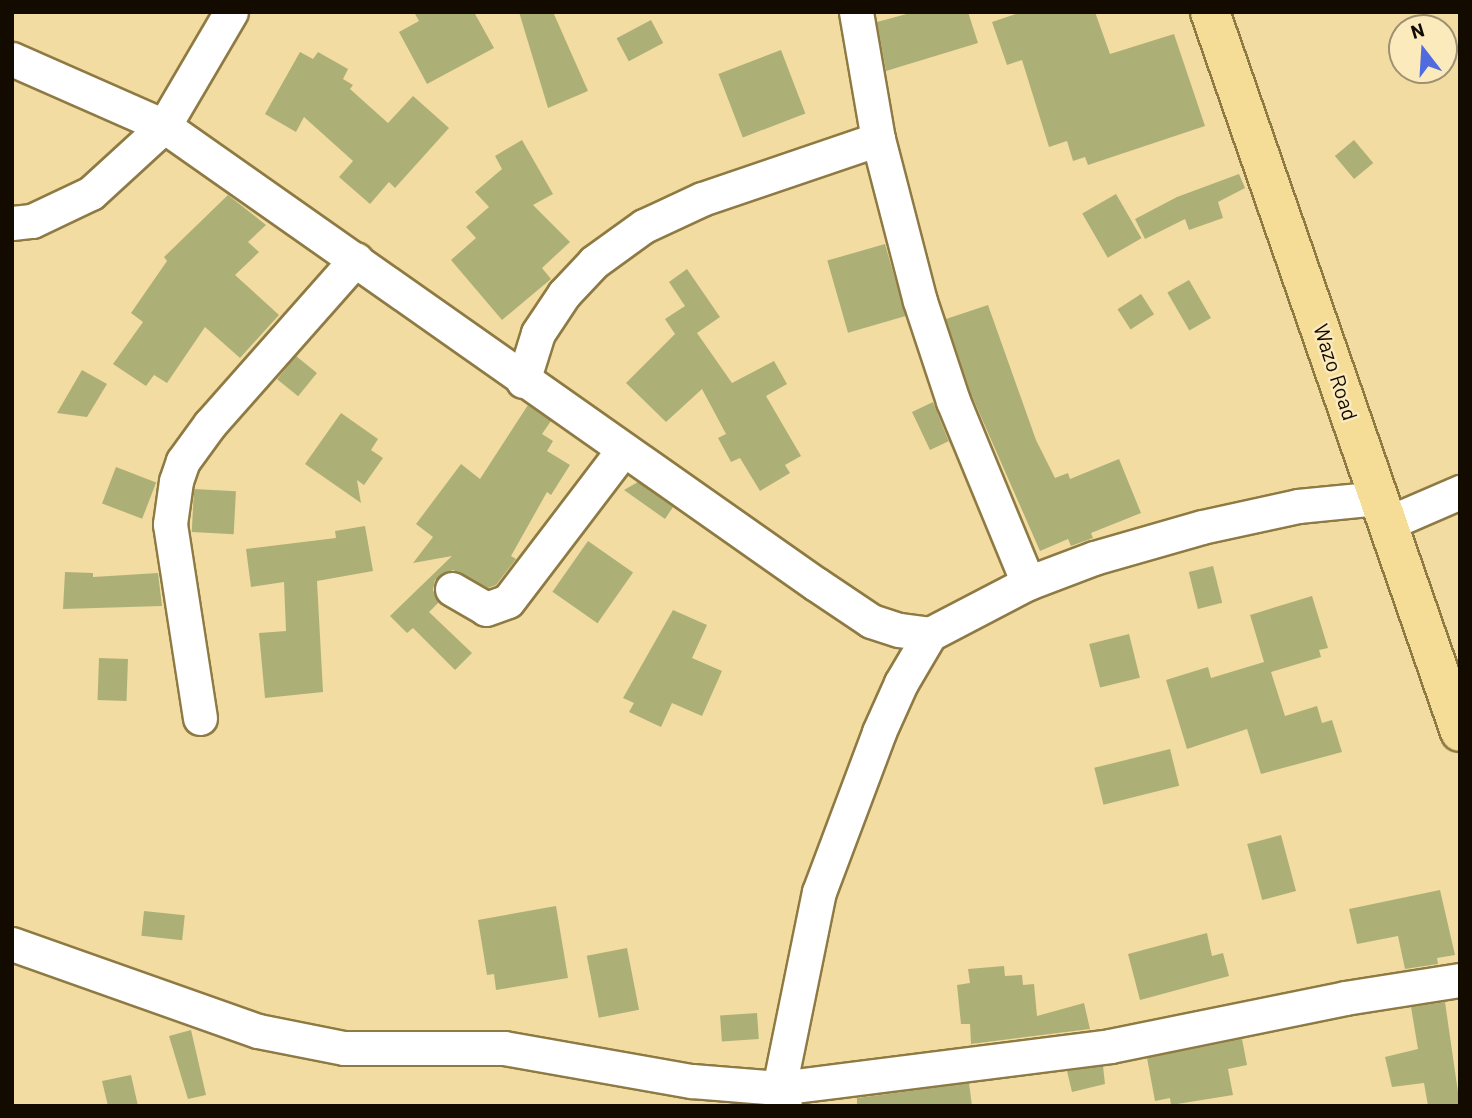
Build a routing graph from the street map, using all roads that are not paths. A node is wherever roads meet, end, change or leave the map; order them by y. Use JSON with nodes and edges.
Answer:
{"nodes":[{"id":1,"x":231,"y":12,"type":"edge"},
{"id":2,"x":856,"y":12,"type":"edge"},
{"id":3,"x":1210,"y":12,"type":"edge"},
{"id":4,"x":12,"y":59,"type":"edge"},
{"id":5,"x":164,"y":126,"type":"junction"},
{"id":6,"x":878,"y":139,"type":"junction"},
{"id":7,"x":12,"y":223,"type":"edge"},
{"id":8,"x":356,"y":258,"type":"junction"},
{"id":9,"x":523,"y":381,"type":"junction"},
{"id":10,"x":623,"y":450,"type":"junction"},
{"id":11,"x":1460,"y":492,"type":"edge"},
{"id":12,"x":1382,"y":511,"type":"junction"},
{"id":13,"x":1027,"y":583,"type":"junction"},
{"id":14,"x":452,"y":589,"type":"dead end"},
{"id":15,"x":930,"y":634,"type":"junction"},
{"id":16,"x":200,"y":719,"type":"dead end"},
{"id":17,"x":1460,"y":732,"type":"edge"},
{"id":18,"x":12,"y":944,"type":"edge"},
{"id":19,"x":1460,"y":980,"type":"edge"},
{"id":20,"x":782,"y":1097,"type":"edge"}],
"edges":[{"from":1,"to":5,"type":"street"},
{"from":2,"to":6,"type":"street"},
{"from":3,"to":12,"type":"main road","name":"Wazo Road"},
{"from":4,"to":5,"type":"street"},
{"from":5,"to":7,"type":"street"},
{"from":5,"to":8,"type":"street"},
{"from":6,"to":9,"type":"street"},
{"from":6,"to":13,"type":"street"},
{"from":8,"to":9,"type":"street"},
{"from":8,"to":16,"type":"street"},
{"from":9,"to":10,"type":"street"},
{"from":10,"to":14,"type":"street"},
{"from":10,"to":15,"type":"street"},
{"from":11,"to":12,"type":"street"},
{"from":12,"to":13,"type":"street"},
{"from":12,"to":17,"type":"main road","name":"Wazo Road"},
{"from":13,"to":15,"type":"street"},
{"from":15,"to":20,"type":"street"},
{"from":18,"to":20,"type":"street"},
{"from":19,"to":20,"type":"street"}]}
